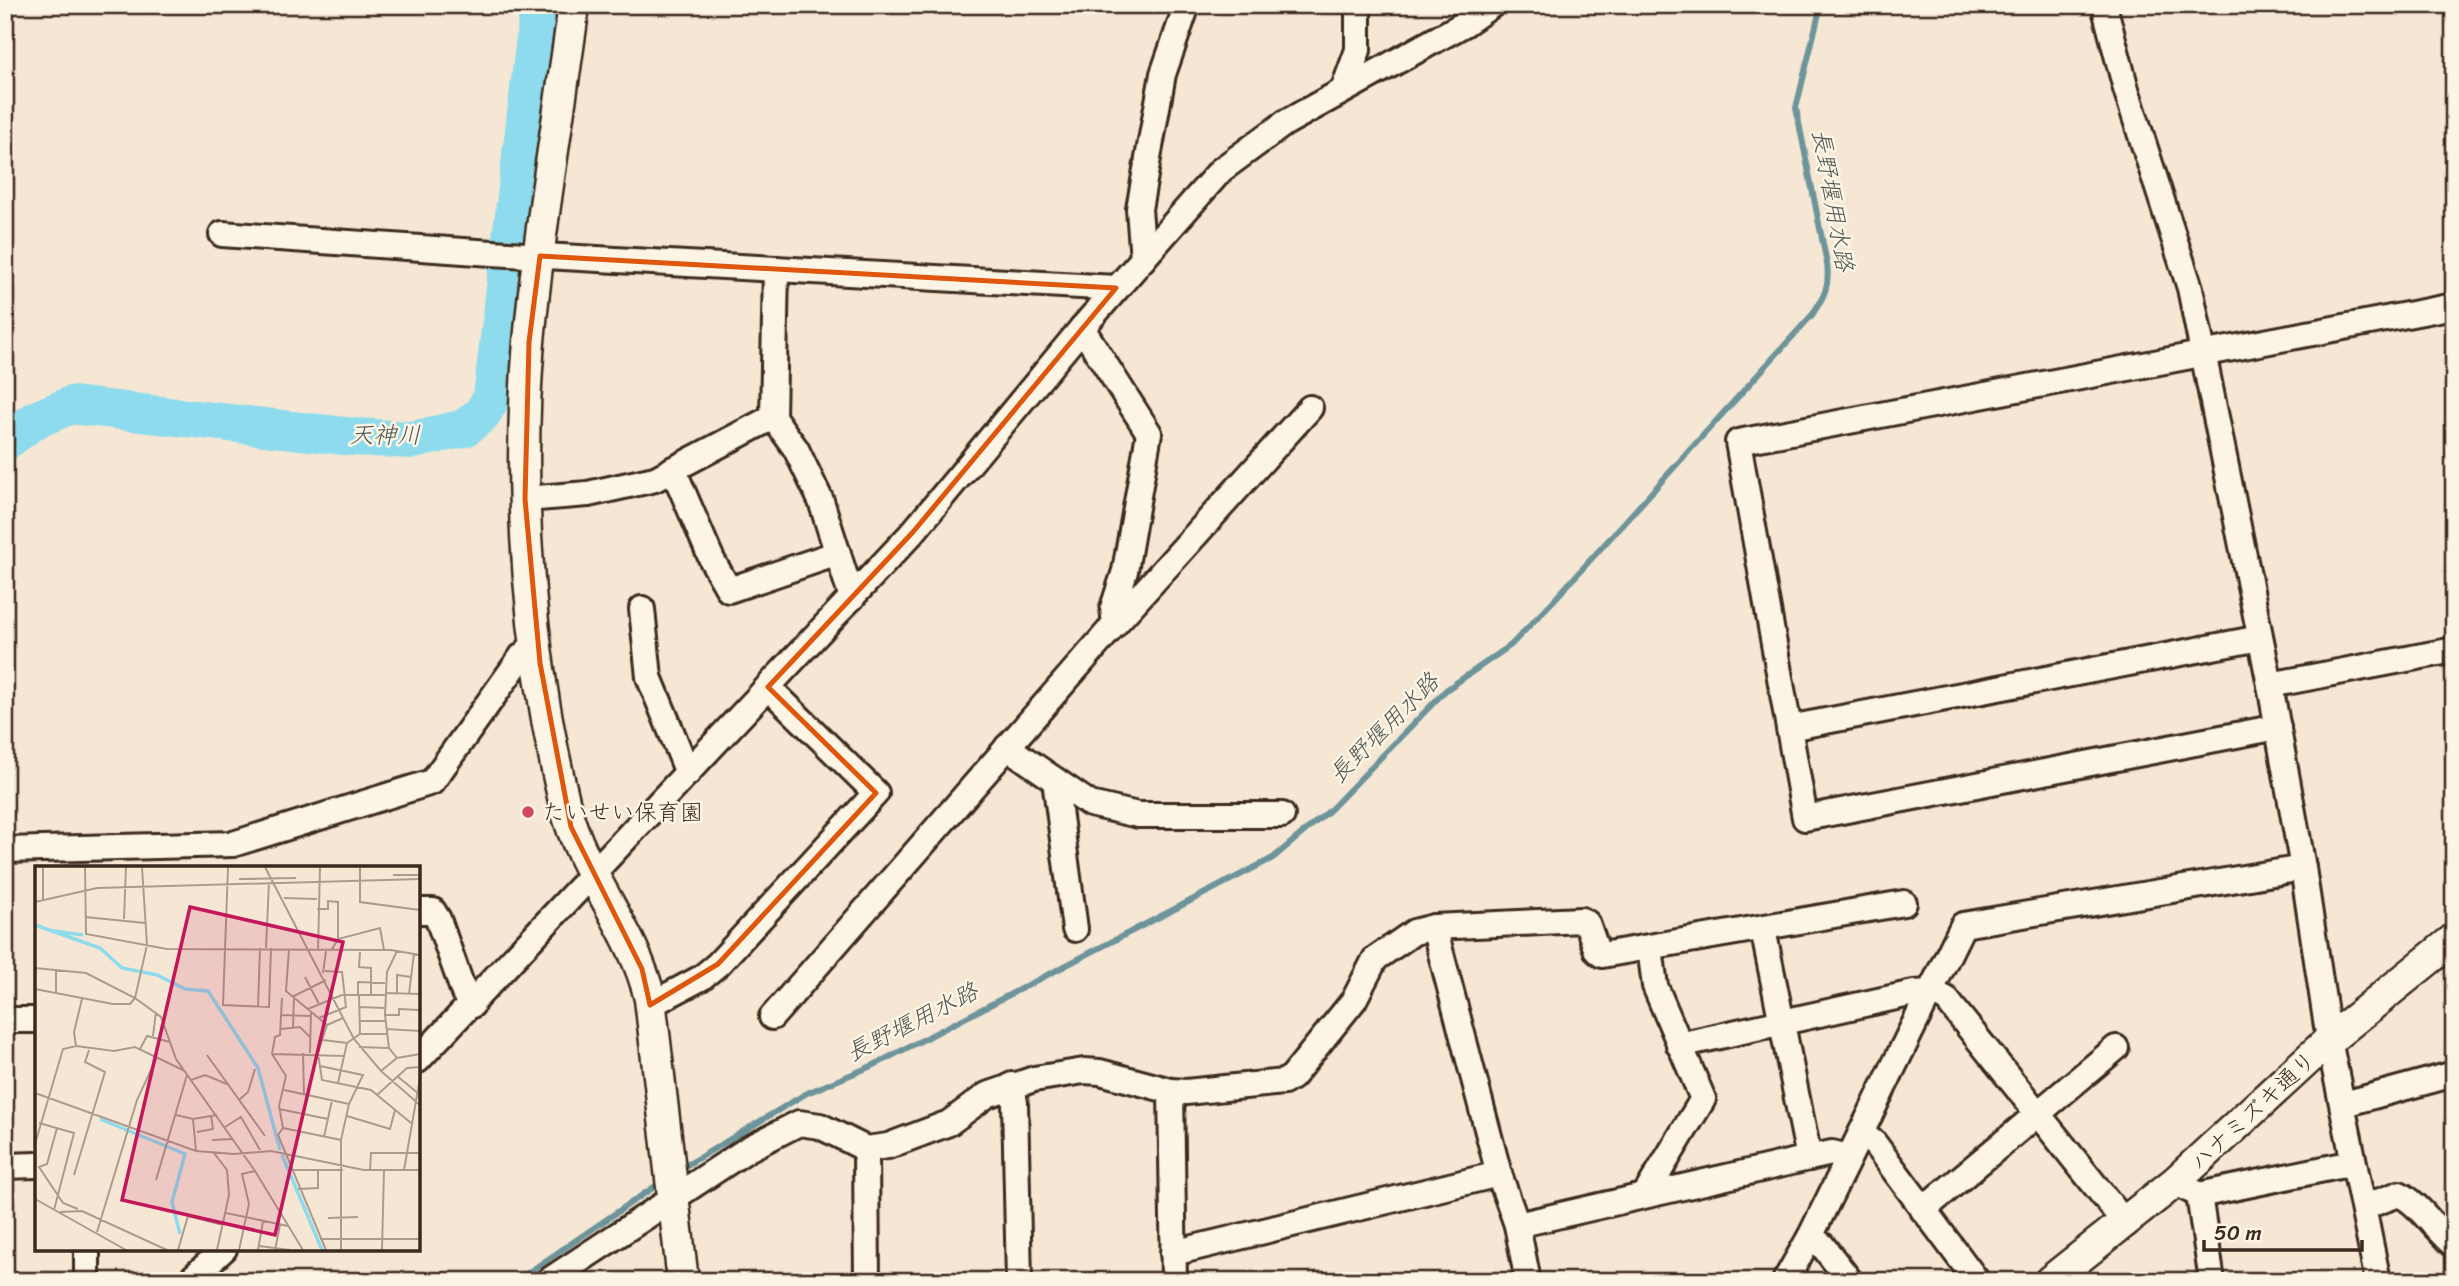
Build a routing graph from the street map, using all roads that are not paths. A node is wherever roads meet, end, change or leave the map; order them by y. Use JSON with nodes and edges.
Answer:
{"nodes":[{"id":1,"x":574,"y":5,"type":"edge"},
{"id":2,"x":1358,"y":5,"type":"edge"},
{"id":3,"x":1492,"y":5,"type":"edge"},
{"id":4,"x":2104,"y":5,"type":"edge"},
{"id":5,"x":1181,"y":7,"type":"edge"},
{"id":6,"x":1344,"y":88,"type":"junction"},
{"id":7,"x":222,"y":234,"type":"dead end"},
{"id":8,"x":535,"y":256,"type":"junction"},
{"id":9,"x":1143,"y":259,"type":"junction"},
{"id":10,"x":776,"y":270,"type":"junction"},
{"id":11,"x":1116,"y":288,"type":"junction"},
{"id":12,"x":2454,"y":306,"type":"edge"},
{"id":13,"x":1082,"y":328,"type":"junction"},
{"id":14,"x":2204,"y":353,"type":"junction"},
{"id":15,"x":1310,"y":408,"type":"dead end"},
{"id":16,"x":774,"y":417,"type":"junction"},
{"id":17,"x":673,"y":469,"type":"junction"},
{"id":18,"x":525,"y":499,"type":"junction"},
{"id":19,"x":838,"y":554,"type":"junction"},
{"id":20,"x":852,"y":598,"type":"junction"},
{"id":21,"x":642,"y":609,"type":"dead end"},
{"id":22,"x":1115,"y":624,"type":"junction"},
{"id":23,"x":2260,"y":638,"type":"junction"},
{"id":24,"x":537,"y":642,"type":"junction"},
{"id":25,"x":2454,"y":650,"type":"edge"},
{"id":26,"x":2270,"y":685,"type":"junction"},
{"id":27,"x":768,"y":687,"type":"junction"},
{"id":28,"x":2278,"y":727,"type":"junction"},
{"id":29,"x":1789,"y":728,"type":"junction"},
{"id":30,"x":1007,"y":747,"type":"junction"},
{"id":31,"x":688,"y":773,"type":"junction"},
{"id":32,"x":1055,"y":780,"type":"junction"},
{"id":33,"x":1282,"y":815,"type":"dead end"},
{"id":34,"x":5,"y":850,"type":"edge"},
{"id":35,"x":80,"y":859,"type":"edge"},
{"id":36,"x":2303,"y":868,"type":"junction"},
{"id":37,"x":593,"y":876,"type":"junction"},
{"id":38,"x":1904,"y":903,"type":"dead end"},
{"id":39,"x":420,"y":911,"type":"edge"},
{"id":40,"x":1434,"y":927,"type":"junction"},
{"id":41,"x":1075,"y":929,"type":"dead end"},
{"id":42,"x":1763,"y":929,"type":"junction"},
{"id":43,"x":2454,"y":939,"type":"edge"},
{"id":44,"x":1650,"y":948,"type":"junction"},
{"id":45,"x":1930,"y":992,"type":"junction"},
{"id":46,"x":472,"y":1004,"type":"junction"},
{"id":47,"x":650,"y":1005,"type":"junction"},
{"id":48,"x":772,"y":1017,"type":"dead end"},
{"id":49,"x":5,"y":1020,"type":"edge"},
{"id":50,"x":35,"y":1020,"type":"edge"},
{"id":51,"x":1781,"y":1022,"type":"junction"},
{"id":52,"x":2329,"y":1040,"type":"junction"},
{"id":53,"x":1679,"y":1045,"type":"junction"},
{"id":54,"x":2116,"y":1048,"type":"dead end"},
{"id":55,"x":420,"y":1058,"type":"edge"},
{"id":56,"x":2454,"y":1074,"type":"edge"},
{"id":57,"x":1012,"y":1085,"type":"junction"},
{"id":58,"x":1171,"y":1091,"type":"junction"},
{"id":59,"x":2344,"y":1104,"type":"junction"},
{"id":60,"x":2036,"y":1113,"type":"junction"},
{"id":61,"x":1861,"y":1133,"type":"junction"},
{"id":62,"x":866,"y":1149,"type":"junction"},
{"id":63,"x":1848,"y":1157,"type":"junction"},
{"id":64,"x":1809,"y":1158,"type":"junction"},
{"id":65,"x":2353,"y":1163,"type":"junction"},
{"id":66,"x":35,"y":1164,"type":"edge"},
{"id":67,"x":5,"y":1166,"type":"edge"},
{"id":68,"x":1500,"y":1174,"type":"junction"},
{"id":69,"x":2187,"y":1188,"type":"junction"},
{"id":70,"x":1644,"y":1195,"type":"junction"},
{"id":71,"x":675,"y":1196,"type":"junction"},
{"id":72,"x":2364,"y":1207,"type":"junction"},
{"id":73,"x":1923,"y":1210,"type":"junction"},
{"id":74,"x":2126,"y":1224,"type":"junction"},
{"id":75,"x":1517,"y":1225,"type":"junction"},
{"id":76,"x":1810,"y":1237,"type":"junction"},
{"id":77,"x":2454,"y":1245,"type":"edge"},
{"id":78,"x":87,"y":1251,"type":"edge"},
{"id":79,"x":222,"y":1251,"type":"edge"},
{"id":80,"x":1173,"y":1253,"type":"junction"},
{"id":81,"x":87,"y":1281,"type":"edge"},
{"id":82,"x":189,"y":1281,"type":"edge"},
{"id":83,"x":548,"y":1281,"type":"edge"},
{"id":84,"x":682,"y":1281,"type":"edge"},
{"id":85,"x":867,"y":1281,"type":"edge"},
{"id":86,"x":1019,"y":1281,"type":"edge"},
{"id":87,"x":1174,"y":1281,"type":"edge"},
{"id":88,"x":1528,"y":1281,"type":"edge"},
{"id":89,"x":1785,"y":1281,"type":"edge"},
{"id":90,"x":1850,"y":1281,"type":"edge"},
{"id":91,"x":1977,"y":1281,"type":"edge"},
{"id":92,"x":2050,"y":1281,"type":"edge"},
{"id":93,"x":2212,"y":1281,"type":"edge"},
{"id":94,"x":2378,"y":1281,"type":"edge"}],
"edges":[{"from":1,"to":8,"type":"street"},
{"from":2,"to":6,"type":"street"},
{"from":3,"to":6,"type":"street"},
{"from":4,"to":14,"type":"street"},
{"from":5,"to":9,"type":"street"},
{"from":6,"to":9,"type":"street"},
{"from":7,"to":8,"type":"street"},
{"from":8,"to":10,"type":"street"},
{"from":8,"to":18,"type":"street"},
{"from":9,"to":11,"type":"street"},
{"from":10,"to":11,"type":"street"},
{"from":10,"to":16,"type":"street"},
{"from":11,"to":13,"type":"street"},
{"from":12,"to":14,"type":"street"},
{"from":13,"to":20,"type":"street"},
{"from":13,"to":22,"type":"street"},
{"from":14,"to":23,"type":"street"},
{"from":14,"to":29,"type":"street"},
{"from":15,"to":22,"type":"street"},
{"from":16,"to":17,"type":"street"},
{"from":16,"to":19,"type":"street"},
{"from":17,"to":18,"type":"street"},
{"from":17,"to":19,"type":"street"},
{"from":18,"to":24,"type":"street"},
{"from":19,"to":20,"type":"street"},
{"from":20,"to":27,"type":"street"},
{"from":21,"to":31,"type":"street"},
{"from":22,"to":30,"type":"street"},
{"from":23,"to":26,"type":"street"},
{"from":23,"to":29,"type":"street"},
{"from":24,"to":35,"type":"street"},
{"from":24,"to":37,"type":"street"},
{"from":25,"to":26,"type":"street"},
{"from":26,"to":28,"type":"street"},
{"from":27,"to":31,"type":"street"},
{"from":27,"to":47,"type":"street"},
{"from":28,"to":29,"type":"street"},
{"from":28,"to":36,"type":"street"},
{"from":30,"to":32,"type":"street"},
{"from":30,"to":48,"type":"street"},
{"from":31,"to":37,"type":"street"},
{"from":32,"to":33,"type":"street"},
{"from":32,"to":41,"type":"street"},
{"from":34,"to":35,"type":"street"},
{"from":36,"to":45,"type":"street"},
{"from":36,"to":52,"type":"street"},
{"from":37,"to":46,"type":"street"},
{"from":37,"to":47,"type":"street"},
{"from":38,"to":42,"type":"street"},
{"from":39,"to":46,"type":"street"},
{"from":40,"to":44,"type":"street"},
{"from":40,"to":58,"type":"street"},
{"from":40,"to":68,"type":"street"},
{"from":42,"to":44,"type":"street"},
{"from":42,"to":51,"type":"street"},
{"from":43,"to":52,"type":"street","name":"ハナミズキ通り"},
{"from":44,"to":53,"type":"street"},
{"from":45,"to":51,"type":"street"},
{"from":45,"to":60,"type":"street"},
{"from":45,"to":61,"type":"street"},
{"from":46,"to":55,"type":"street"},
{"from":47,"to":71,"type":"street"},
{"from":49,"to":50,"type":"street"},
{"from":51,"to":53,"type":"street"},
{"from":51,"to":64,"type":"street"},
{"from":52,"to":59,"type":"street"},
{"from":52,"to":69,"type":"street","name":"ハナミズキ通り"},
{"from":53,"to":70,"type":"street"},
{"from":54,"to":60,"type":"street"},
{"from":56,"to":59,"type":"street"},
{"from":57,"to":58,"type":"street"},
{"from":57,"to":62,"type":"street"},
{"from":57,"to":86,"type":"street"},
{"from":58,"to":80,"type":"street"},
{"from":59,"to":65,"type":"street"},
{"from":60,"to":73,"type":"street"},
{"from":60,"to":74,"type":"street"},
{"from":61,"to":63,"type":"street"},
{"from":61,"to":73,"type":"street"},
{"from":62,"to":71,"type":"street"},
{"from":62,"to":85,"type":"street"},
{"from":63,"to":64,"type":"street"},
{"from":63,"to":76,"type":"street"},
{"from":64,"to":70,"type":"street"},
{"from":65,"to":69,"type":"street"},
{"from":65,"to":72,"type":"street"},
{"from":66,"to":67,"type":"street"},
{"from":68,"to":75,"type":"street"},
{"from":68,"to":80,"type":"street"},
{"from":69,"to":74,"type":"street","name":"ハナミズキ通り"},
{"from":69,"to":93,"type":"street"},
{"from":70,"to":75,"type":"street"},
{"from":71,"to":83,"type":"street"},
{"from":71,"to":84,"type":"street"},
{"from":72,"to":77,"type":"street"},
{"from":72,"to":94,"type":"street"},
{"from":73,"to":91,"type":"street"},
{"from":74,"to":92,"type":"street","name":"ハナミズキ通り"},
{"from":75,"to":88,"type":"street"},
{"from":76,"to":89,"type":"street"},
{"from":76,"to":90,"type":"street"},
{"from":78,"to":81,"type":"street"},
{"from":79,"to":82,"type":"street"},
{"from":80,"to":87,"type":"street"}]}
